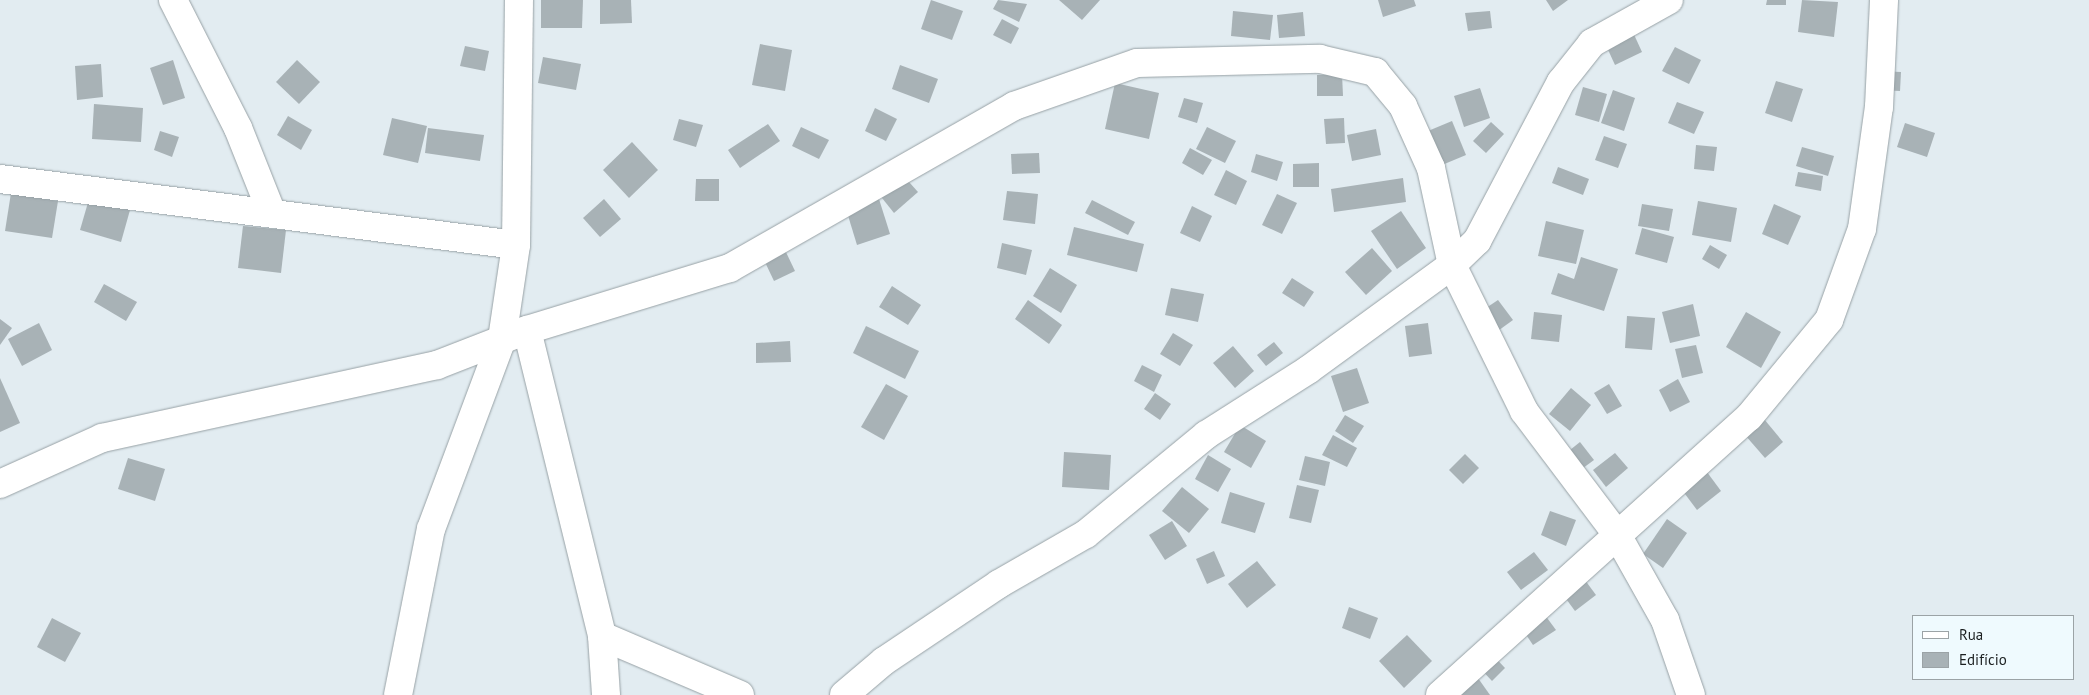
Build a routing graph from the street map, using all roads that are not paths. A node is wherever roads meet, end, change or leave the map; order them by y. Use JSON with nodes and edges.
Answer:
{"nodes":[{"id":1,"x":173,"y":0,"type":"edge"},
{"id":2,"x":518,"y":0,"type":"edge"},
{"id":3,"x":1669,"y":0,"type":"edge"},
{"id":4,"x":1884,"y":0,"type":"edge"},
{"id":5,"x":0,"y":179,"type":"edge"},
{"id":6,"x":272,"y":211,"type":"junction"},
{"id":7,"x":516,"y":245,"type":"junction"},
{"id":8,"x":1452,"y":265,"type":"junction"},
{"id":9,"x":515,"y":335,"type":"junction"},
{"id":10,"x":0,"y":484,"type":"edge"},
{"id":11,"x":1616,"y":533,"type":"junction"},
{"id":12,"x":602,"y":636,"type":"junction"},
{"id":13,"x":398,"y":695,"type":"edge"},
{"id":14,"x":606,"y":695,"type":"edge"},
{"id":15,"x":740,"y":695,"type":"edge"},
{"id":16,"x":844,"y":695,"type":"edge"},
{"id":17,"x":1440,"y":695,"type":"edge"},
{"id":18,"x":1691,"y":695,"type":"edge"}],
"edges":[{"from":1,"to":6,"type":"street"},
{"from":2,"to":7,"type":"street"},
{"from":3,"to":8,"type":"street"},
{"from":4,"to":11,"type":"street"},
{"from":5,"to":6,"type":"street"},
{"from":6,"to":7,"type":"street"},
{"from":7,"to":9,"type":"street"},
{"from":8,"to":9,"type":"street"},
{"from":8,"to":11,"type":"street"},
{"from":8,"to":16,"type":"street"},
{"from":9,"to":10,"type":"street"},
{"from":9,"to":12,"type":"street"},
{"from":9,"to":13,"type":"street"},
{"from":11,"to":17,"type":"street"},
{"from":11,"to":18,"type":"street"},
{"from":12,"to":14,"type":"street"},
{"from":12,"to":15,"type":"street"}]}
